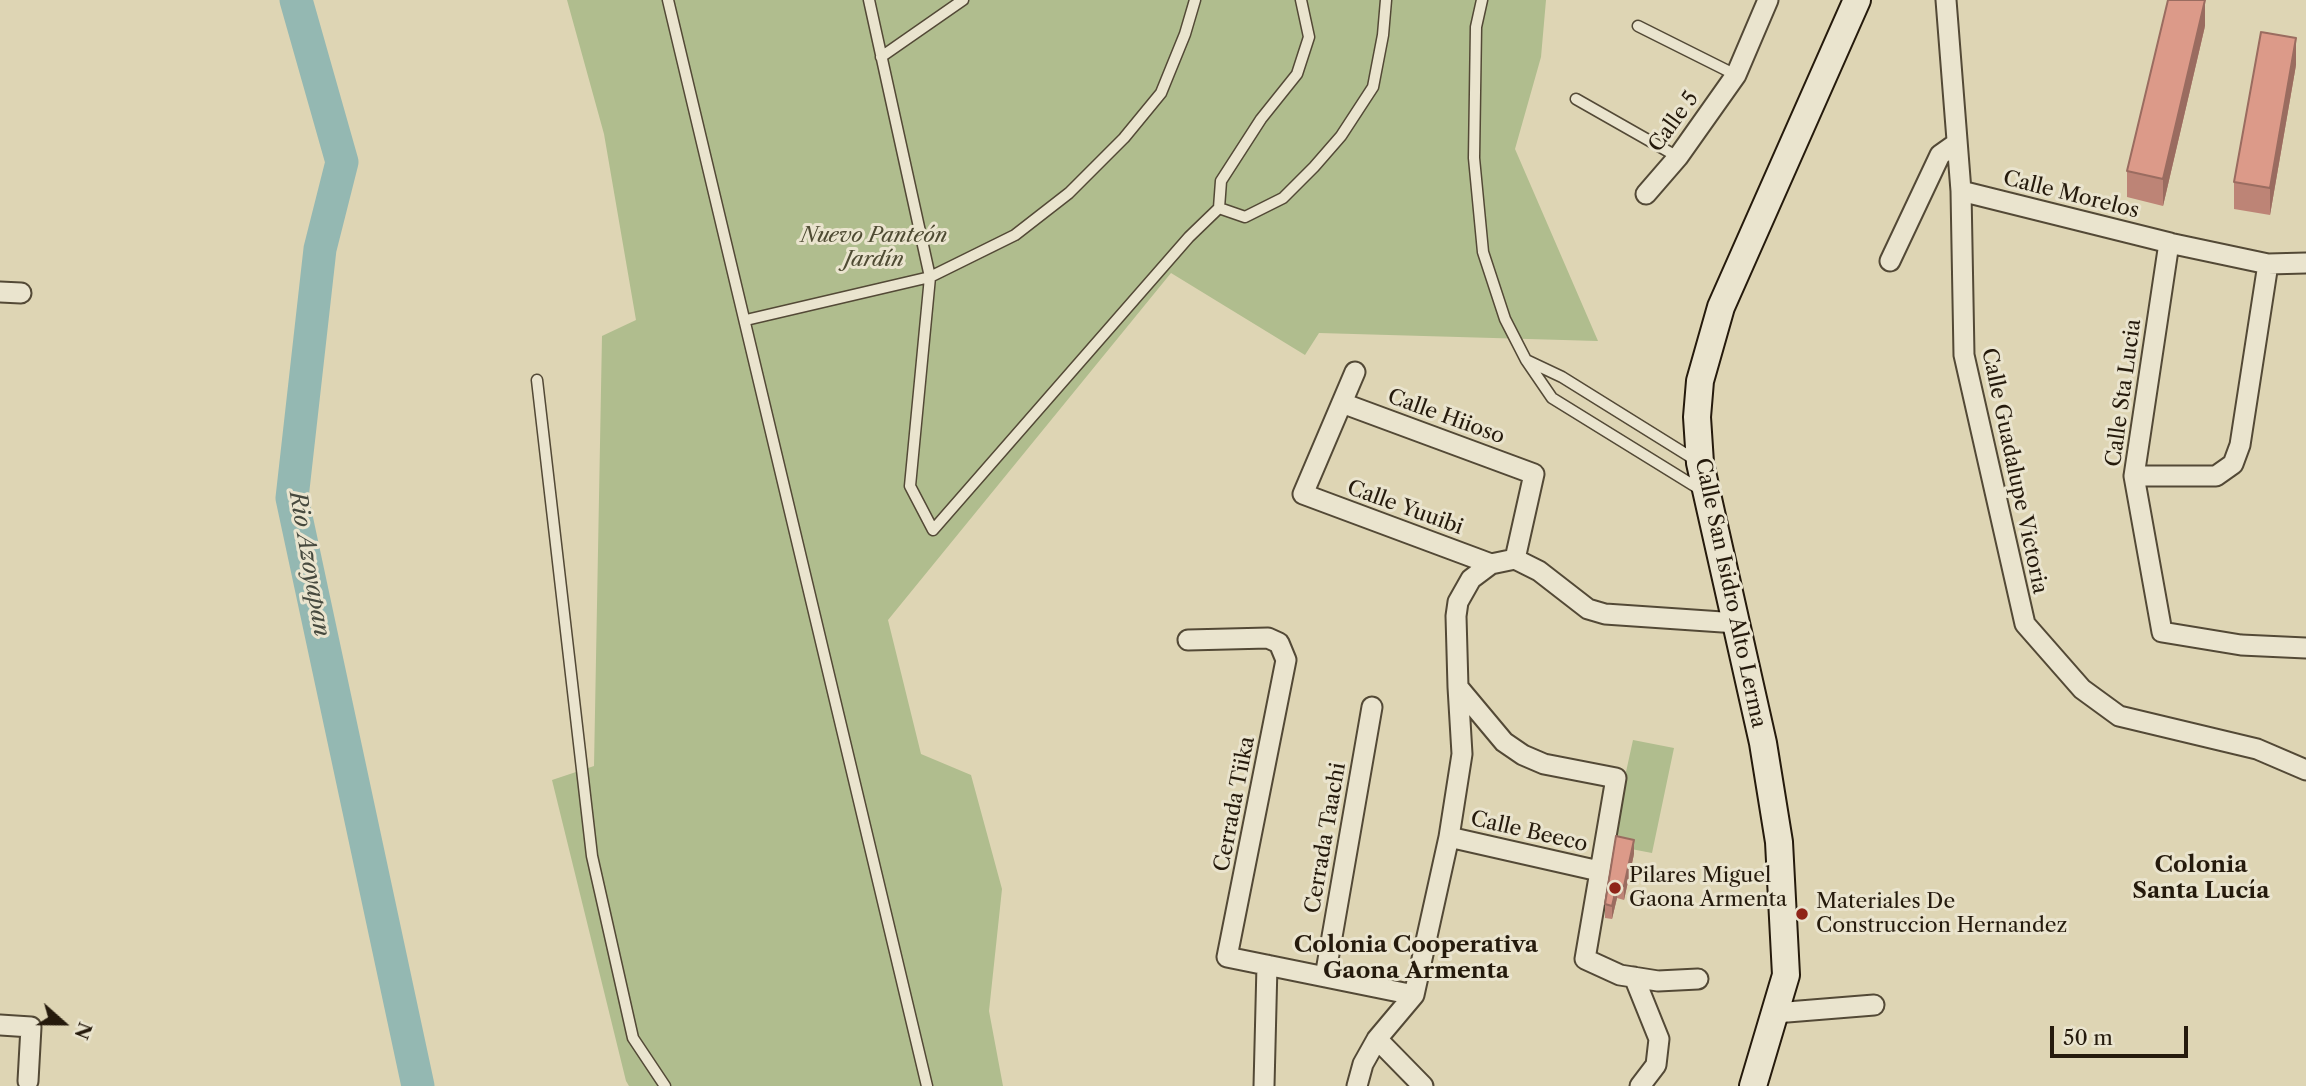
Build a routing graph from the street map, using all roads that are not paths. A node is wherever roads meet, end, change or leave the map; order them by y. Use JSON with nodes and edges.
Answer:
{"nodes":[{"id":1,"x":667,"y":0,"type":"edge"},
{"id":2,"x":869,"y":0,"type":"edge"},
{"id":3,"x":962,"y":0,"type":"edge"},
{"id":4,"x":1195,"y":0,"type":"edge"},
{"id":5,"x":1301,"y":0,"type":"edge"},
{"id":6,"x":1386,"y":0,"type":"edge"},
{"id":7,"x":1482,"y":0,"type":"edge"},
{"id":8,"x":1768,"y":0,"type":"edge"},
{"id":9,"x":1946,"y":0,"type":"edge"},
{"id":10,"x":1856,"y":1,"type":"edge"},
{"id":11,"x":1638,"y":26,"type":"dead end"},
{"id":12,"x":881,"y":57,"type":"junction"},
{"id":13,"x":1735,"y":75,"type":"junction"},
{"id":14,"x":1576,"y":99,"type":"dead end"},
{"id":15,"x":1957,"y":143,"type":"junction"},
{"id":16,"x":1678,"y":157,"type":"junction"},
{"id":17,"x":1961,"y":191,"type":"junction"},
{"id":18,"x":1646,"y":194,"type":"dead end"},
{"id":19,"x":1219,"y":208,"type":"junction"},
{"id":20,"x":2170,"y":243,"type":"junction"},
{"id":21,"x":1890,"y":261,"type":"dead end"},
{"id":22,"x":2306,"y":262,"type":"edge"},
{"id":23,"x":2268,"y":264,"type":"junction"},
{"id":24,"x":930,"y":277,"type":"junction"},
{"id":25,"x":0,"y":292,"type":"edge"},
{"id":26,"x":20,"y":293,"type":"dead end"},
{"id":27,"x":746,"y":320,"type":"junction"},
{"id":28,"x":1526,"y":360,"type":"junction"},
{"id":29,"x":1355,"y":372,"type":"dead end"},
{"id":30,"x":537,"y":380,"type":"dead end"},
{"id":31,"x":1342,"y":403,"type":"junction"},
{"id":32,"x":1700,"y":463,"type":"junction"},
{"id":33,"x":2134,"y":475,"type":"junction"},
{"id":34,"x":1706,"y":493,"type":"junction"},
{"id":35,"x":1515,"y":559,"type":"junction"},
{"id":36,"x":1491,"y":564,"type":"junction"},
{"id":37,"x":1737,"y":623,"type":"junction"},
{"id":38,"x":1188,"y":640,"type":"dead end"},
{"id":39,"x":2306,"y":648,"type":"edge"},
{"id":40,"x":1458,"y":687,"type":"junction"},
{"id":41,"x":1372,"y":707,"type":"dead end"},
{"id":42,"x":2306,"y":770,"type":"edge"},
{"id":43,"x":1449,"y":837,"type":"junction"},
{"id":44,"x":1599,"y":872,"type":"junction"},
{"id":45,"x":1267,"y":965,"type":"junction"},
{"id":46,"x":1325,"y":977,"type":"junction"},
{"id":47,"x":1634,"y":977,"type":"junction"},
{"id":48,"x":1698,"y":979,"type":"dead end"},
{"id":49,"x":1414,"y":995,"type":"junction"},
{"id":50,"x":1874,"y":1005,"type":"dead end"},
{"id":51,"x":1775,"y":1013,"type":"junction"},
{"id":52,"x":0,"y":1025,"type":"edge"},
{"id":53,"x":1377,"y":1039,"type":"junction"},
{"id":54,"x":29,"y":1081,"type":"dead end"},
{"id":55,"x":665,"y":1086,"type":"edge"},
{"id":56,"x":927,"y":1086,"type":"edge"},
{"id":57,"x":1264,"y":1086,"type":"edge"},
{"id":58,"x":1357,"y":1086,"type":"edge"},
{"id":59,"x":1423,"y":1086,"type":"edge"},
{"id":60,"x":1640,"y":1086,"type":"edge"},
{"id":61,"x":1753,"y":1086,"type":"edge"}],
"edges":[{"from":1,"to":27,"type":"lane"},
{"from":2,"to":12,"type":"lane"},
{"from":3,"to":12,"type":"lane"},
{"from":4,"to":24,"type":"lane"},
{"from":5,"to":19,"type":"lane"},
{"from":6,"to":19,"type":"lane"},
{"from":7,"to":28,"type":"lane"},
{"from":8,"to":13,"type":"street","name":"Calle 5"},
{"from":9,"to":15,"type":"street","name":"Calle Guadalupe Victoria"},
{"from":10,"to":32,"type":"street","name":"Calle San Isidro Alto Lerma"},
{"from":11,"to":13,"type":"lane"},
{"from":12,"to":24,"type":"lane"},
{"from":13,"to":16,"type":"street","name":"Calle 5"},
{"from":14,"to":16,"type":"lane"},
{"from":15,"to":17,"type":"street","name":"Calle Guadalupe Victoria"},
{"from":15,"to":21,"type":"street"},
{"from":16,"to":18,"type":"street","name":"Calle 5"},
{"from":17,"to":20,"type":"street","name":"Calle Morelos"},
{"from":17,"to":42,"type":"street","name":"Calle Guadalupe Victoria"},
{"from":19,"to":24,"type":"lane"},
{"from":20,"to":23,"type":"street","name":"Calle Morelos"},
{"from":20,"to":33,"type":"street","name":"Calle Sta Lucia"},
{"from":22,"to":23,"type":"street","name":"Calle Morelos"},
{"from":23,"to":33,"type":"street"},
{"from":24,"to":27,"type":"lane"},
{"from":25,"to":26,"type":"street"},
{"from":27,"to":56,"type":"lane"},
{"from":28,"to":32,"type":"lane"},
{"from":28,"to":34,"type":"lane"},
{"from":29,"to":31,"type":"street"},
{"from":30,"to":55,"type":"lane"},
{"from":31,"to":35,"type":"street","name":"Calle Hiioso"},
{"from":31,"to":36,"type":"street","name":"Calle Yuuibi"},
{"from":32,"to":34,"type":"street","name":"Calle San Isidro Alto Lerma"},
{"from":33,"to":39,"type":"street","name":"Calle Sta Lucia"},
{"from":34,"to":37,"type":"street","name":"Calle San Isidro Alto Lerma"},
{"from":35,"to":36,"type":"street"},
{"from":35,"to":37,"type":"street"},
{"from":36,"to":40,"type":"street"},
{"from":37,"to":51,"type":"street","name":"Calle San Isidro Alto Lerma"},
{"from":38,"to":45,"type":"street","name":"Cerrada Tiika"},
{"from":40,"to":43,"type":"street"},
{"from":40,"to":44,"type":"street"},
{"from":41,"to":46,"type":"street","name":"Cerrada Taachi"},
{"from":43,"to":44,"type":"street","name":"Calle Beeco"},
{"from":43,"to":49,"type":"street"},
{"from":44,"to":47,"type":"street"},
{"from":45,"to":46,"type":"street"},
{"from":45,"to":57,"type":"street"},
{"from":46,"to":49,"type":"street"},
{"from":47,"to":48,"type":"street"},
{"from":47,"to":60,"type":"street"},
{"from":49,"to":53,"type":"street"},
{"from":50,"to":51,"type":"street"},
{"from":51,"to":61,"type":"street","name":"Calle San Isidro Alto Lerma"},
{"from":52,"to":54,"type":"street"},
{"from":53,"to":58,"type":"street"},
{"from":53,"to":59,"type":"street"}]}
